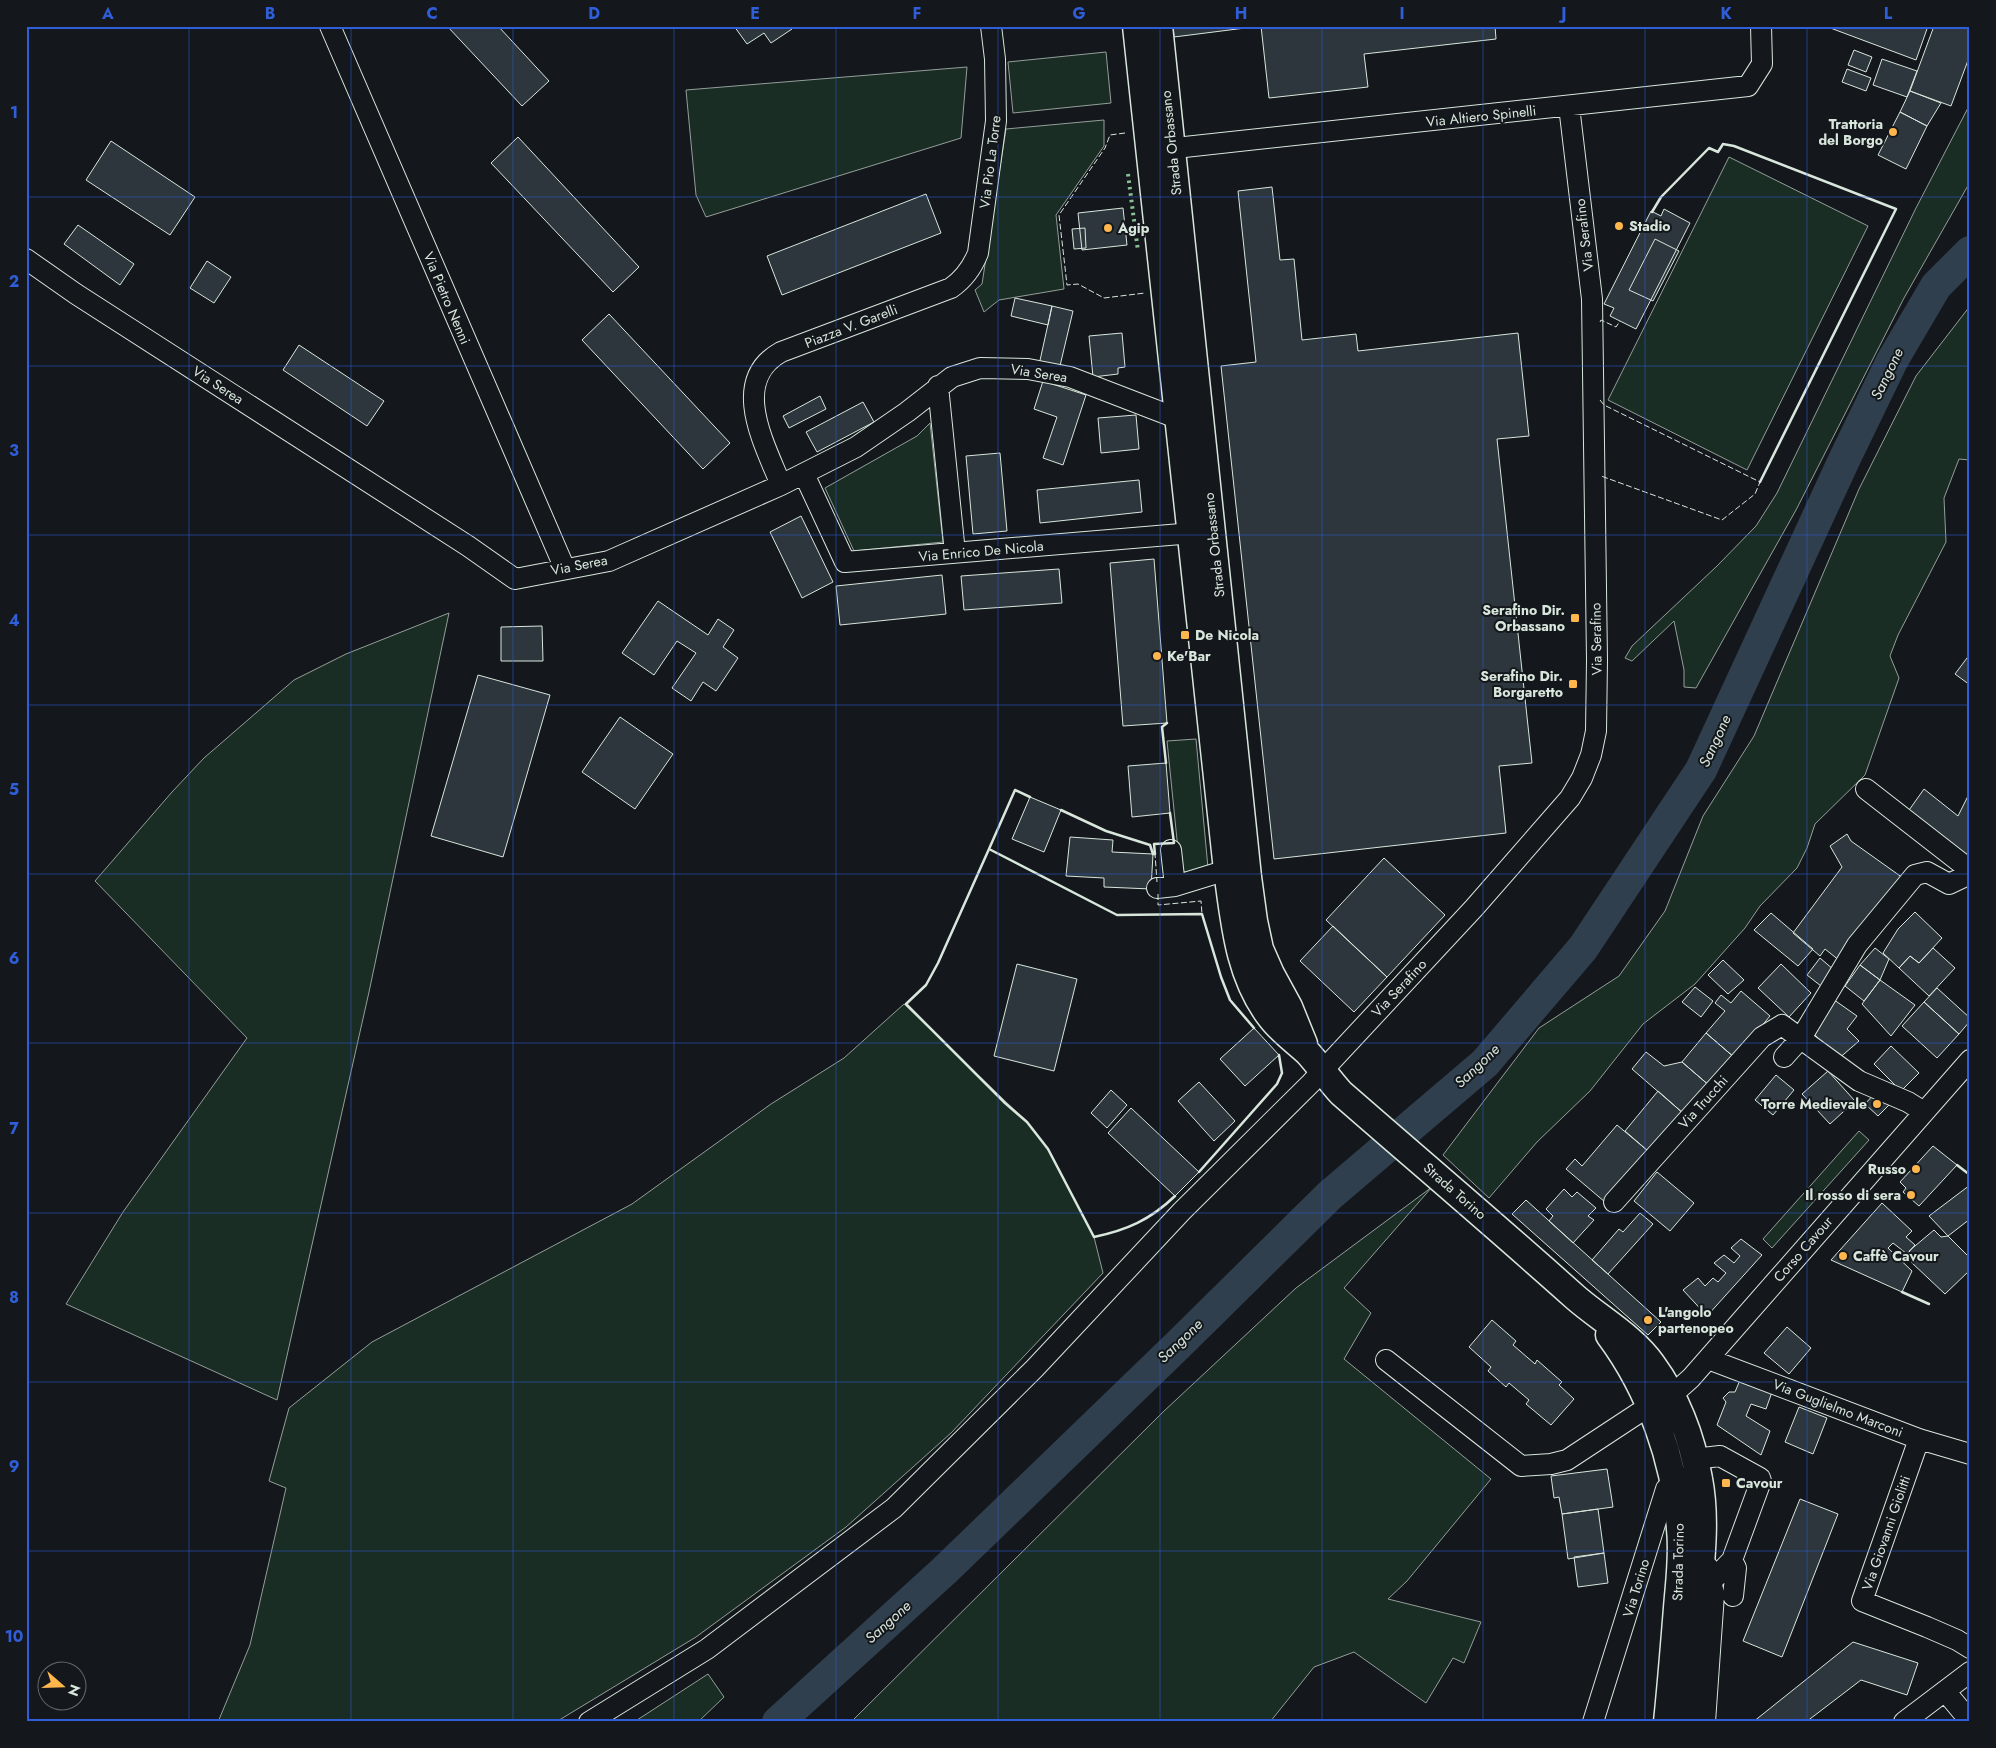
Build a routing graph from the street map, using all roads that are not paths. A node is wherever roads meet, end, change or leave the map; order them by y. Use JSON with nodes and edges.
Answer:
{"nodes":[{"id":1,"x":330,"y":26,"type":"edge"},
{"id":2,"x":991,"y":26,"type":"edge"},
{"id":3,"x":1136,"y":26,"type":"edge"},
{"id":4,"x":1159,"y":26,"type":"edge"},
{"id":5,"x":1761,"y":26,"type":"edge"},
{"id":6,"x":1569,"y":106,"type":"junction"},
{"id":7,"x":1161,"y":150,"type":"junction"},
{"id":8,"x":26,"y":259,"type":"edge"},
{"id":9,"x":973,"y":266,"type":"joint"},
{"id":10,"x":938,"y":386,"type":"junction"},
{"id":11,"x":1190,"y":418,"type":"junction"},
{"id":12,"x":804,"y":474,"type":"junction"},
{"id":13,"x":781,"y":485,"type":"junction"},
{"id":14,"x":1202,"y":533,"type":"junction"},
{"id":15,"x":955,"y":553,"type":"junction"},
{"id":16,"x":565,"y":569,"type":"junction"},
{"id":17,"x":1866,"y":789,"type":"dead end"},
{"id":18,"x":1171,"y":850,"type":"dead end"},
{"id":19,"x":1227,"y":870,"type":"junction"},
{"id":20,"x":1970,"y":870,"type":"edge"},
{"id":21,"x":1970,"y":874,"type":"edge"},
{"id":22,"x":1801,"y":1038,"type":"junction"},
{"id":23,"x":1784,"y":1056,"type":"dead end"},
{"id":24,"x":1315,"y":1063,"type":"junction"},
{"id":25,"x":1966,"y":1070,"type":"edge"},
{"id":26,"x":1924,"y":1112,"type":"junction"},
{"id":27,"x":1614,"y":1202,"type":"dead end"},
{"id":28,"x":1590,"y":1311,"type":"junction"},
{"id":29,"x":1708,"y":1359,"type":"junction"},
{"id":30,"x":1386,"y":1360,"type":"dead end"},
{"id":31,"x":1672,"y":1395,"type":"junction"},
{"id":32,"x":1650,"y":1407,"type":"junction"},
{"id":33,"x":1919,"y":1439,"type":"junction"},
{"id":34,"x":1970,"y":1454,"type":"edge"},
{"id":35,"x":1689,"y":1473,"type":"junction"},
{"id":36,"x":1702,"y":1548,"type":"junction"},
{"id":37,"x":1732,"y":1560,"type":"junction"},
{"id":38,"x":1712,"y":1581,"type":"junction"},
{"id":39,"x":1733,"y":1596,"type":"dead end"},
{"id":40,"x":1970,"y":1648,"type":"edge"},
{"id":41,"x":1970,"y":1672,"type":"edge"},
{"id":42,"x":1945,"y":1691,"type":"junction"},
{"id":43,"x":1970,"y":1721,"type":"edge"},
{"id":44,"x":589,"y":1722,"type":"edge"},
{"id":45,"x":1593,"y":1722,"type":"edge"},
{"id":46,"x":1667,"y":1722,"type":"edge"},
{"id":47,"x":1688,"y":1722,"type":"edge"},
{"id":48,"x":1704,"y":1722,"type":"edge"},
{"id":49,"x":1904,"y":1722,"type":"edge"}],
"edges":[{"from":1,"to":16,"type":"street","name":"Via Pietro Nenni"},
{"from":2,"to":9,"type":"street","name":"Via Pio La Torre"},
{"from":3,"to":7,"type":"main road","name":"Strada Orbassano"},
{"from":4,"to":7,"type":"main road","name":"Strada Orbassano"},
{"from":5,"to":6,"type":"street","name":"Via Altiero Spinelli"},
{"from":6,"to":7,"type":"street","name":"Via Altiero Spinelli"},
{"from":6,"to":24,"type":"street","name":"Via Serafino"},
{"from":7,"to":11,"type":"main road","name":"Strada Orbassano"},
{"from":8,"to":16,"type":"street","name":"Via Serea"},
{"from":9,"to":13,"type":"street","name":"Piazza V. Garelli"},
{"from":10,"to":11,"type":"street","name":"Via Serea"},
{"from":10,"to":12,"type":"street","name":"Via Serea"},
{"from":10,"to":15,"type":"street"},
{"from":11,"to":14,"type":"main road","name":"Strada Orbassano"},
{"from":12,"to":13,"type":"street","name":"Via Serea"},
{"from":12,"to":15,"type":"street","name":"Via Enrico De Nicola"},
{"from":13,"to":16,"type":"street","name":"Via Serea"},
{"from":14,"to":15,"type":"street","name":"Via Enrico De Nicola"},
{"from":14,"to":19,"type":"main road","name":"Strada Orbassano"},
{"from":14,"to":24,"type":"main road","name":"Strada Orbassano"},
{"from":17,"to":20,"type":"street"},
{"from":18,"to":19,"type":"street"},
{"from":19,"to":24,"type":"main road","name":"Strada Orbassano"},
{"from":21,"to":22,"type":"street"},
{"from":22,"to":23,"type":"street"},
{"from":22,"to":26,"type":"street","name":"Via Trucchi"},
{"from":22,"to":27,"type":"street","name":"Via Trucchi"},
{"from":24,"to":28,"type":"main road","name":"Strada Torino"},
{"from":24,"to":44,"type":"street","name":"Via Serafino"},
{"from":25,"to":26,"type":"street","name":"Corso Cavour"},
{"from":26,"to":29,"type":"street","name":"Corso Cavour"},
{"from":28,"to":31,"type":"main road","name":"Strada Torino"},
{"from":28,"to":32,"type":"main road","name":"Strada Torino"},
{"from":29,"to":31,"type":"street","name":"Corso Cavour"},
{"from":29,"to":33,"type":"street","name":"Via Guglielmo Marconi"},
{"from":30,"to":32,"type":"street"},
{"from":31,"to":32,"type":"street","name":"Corso Cavour"},
{"from":31,"to":35,"type":"main road","name":"Strada Torino"},
{"from":32,"to":35,"type":"main road","name":"Strada Torino"},
{"from":33,"to":34,"type":"street","name":"Via Guglielmo Marconi"},
{"from":33,"to":40,"type":"street","name":"Via Giovanni Giolitti"},
{"from":35,"to":36,"type":"main road","name":"Strada Torino"},
{"from":35,"to":37,"type":"street"},
{"from":35,"to":45,"type":"street","name":"Via Torino"},
{"from":35,"to":46,"type":"main road","name":"Strada Torino"},
{"from":36,"to":38,"type":"street","name":"Strada Torino"},
{"from":36,"to":47,"type":"main road","name":"Strada Torino"},
{"from":37,"to":38,"type":"street"},
{"from":37,"to":39,"type":"street"},
{"from":38,"to":48,"type":"street","name":"Strada Torino"},
{"from":41,"to":42,"type":"street"},
{"from":42,"to":43,"type":"street"},
{"from":42,"to":49,"type":"street"}]}
